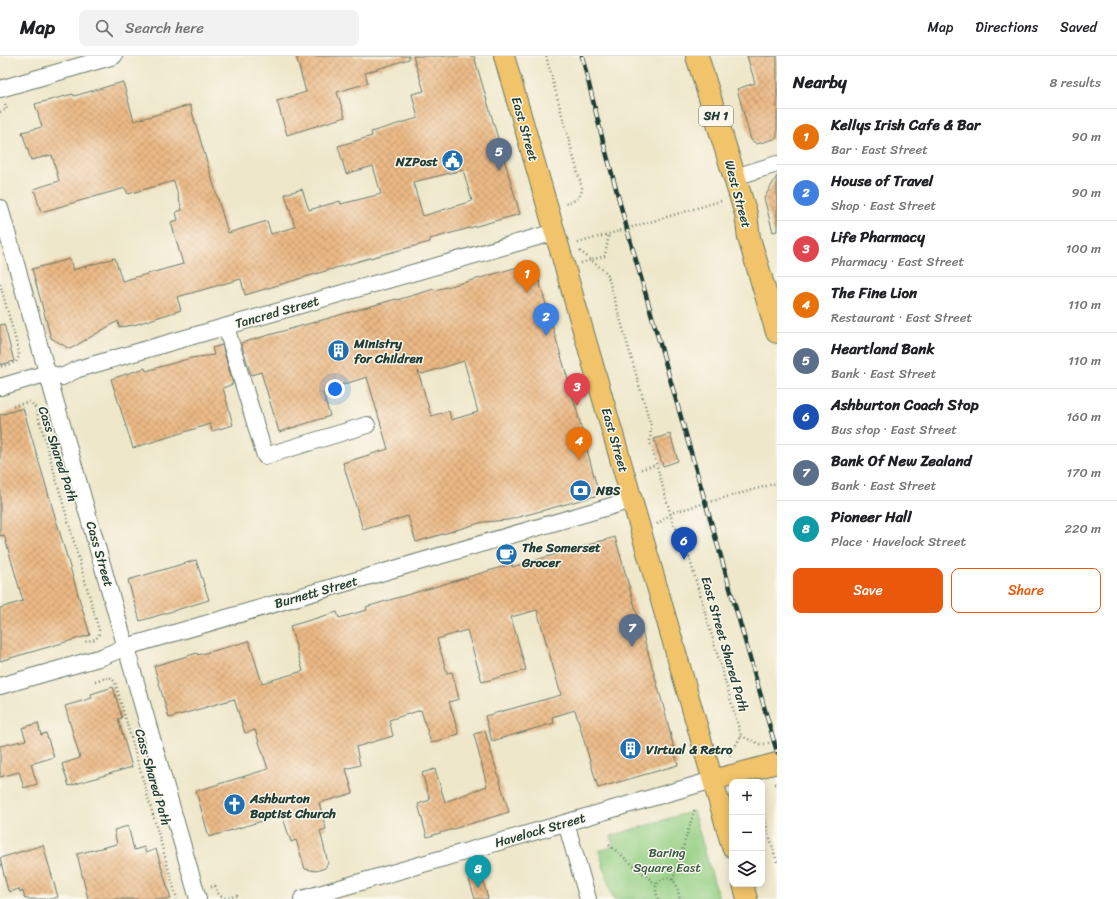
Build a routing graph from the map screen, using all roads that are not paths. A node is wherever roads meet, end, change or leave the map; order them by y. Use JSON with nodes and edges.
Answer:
{"nodes":[{"id":1,"x":114,"y":56,"type":"edge"},
{"id":2,"x":504,"y":56,"type":"edge"},
{"id":3,"x":697,"y":56,"type":"edge"},
{"id":4,"x":2,"y":93,"type":"edge"},
{"id":5,"x":777,"y":164,"type":"edge"},
{"id":6,"x":735,"y":177,"type":"junction"},
{"id":7,"x":0,"y":208,"type":"edge"},
{"id":8,"x":555,"y":232,"type":"junction"},
{"id":9,"x":226,"y":327,"type":"junction"},
{"id":10,"x":777,"y":332,"type":"edge"},
{"id":11,"x":48,"y":373,"type":"junction"},
{"id":12,"x":0,"y":387,"type":"edge"},
{"id":13,"x":367,"y":425,"type":"dead end"},
{"id":14,"x":632,"y":500,"type":"junction"},
{"id":15,"x":126,"y":647,"type":"junction"},
{"id":16,"x":0,"y":686,"type":"edge"},
{"id":17,"x":777,"y":763,"type":"edge"},
{"id":18,"x":713,"y":780,"type":"junction"},
{"id":19,"x":566,"y":823,"type":"junction"},
{"id":20,"x":729,"y":836,"type":"edge"},
{"id":21,"x":744,"y":887,"type":"edge"},
{"id":22,"x":198,"y":899,"type":"edge"},
{"id":23,"x":302,"y":899,"type":"edge"},
{"id":24,"x":588,"y":899,"type":"edge"},
{"id":25,"x":747,"y":899,"type":"edge"}],
"edges":[{"from":1,"to":4,"type":"street"},
{"from":2,"to":8,"type":"main road","name":"East Street"},
{"from":3,"to":6,"type":"highway","name":"West Street","number":"SH 1"},
{"from":5,"to":6,"type":"street"},
{"from":6,"to":10,"type":"highway","name":"West Street","number":"SH 1"},
{"from":7,"to":11,"type":"street","name":"Cass Street"},
{"from":8,"to":9,"type":"street","name":"Tancred Street"},
{"from":8,"to":14,"type":"main road","name":"East Street"},
{"from":9,"to":11,"type":"street","name":"Tancred Street"},
{"from":9,"to":13,"type":"street"},
{"from":11,"to":12,"type":"street","name":"Tancred Street"},
{"from":11,"to":15,"type":"street","name":"Cass Street"},
{"from":14,"to":15,"type":"street","name":"Burnett Street"},
{"from":14,"to":18,"type":"main road","name":"East Street"},
{"from":15,"to":16,"type":"street","name":"Burnett Street"},
{"from":15,"to":22,"type":"street","name":"Cass Street"},
{"from":17,"to":18,"type":"main road","name":"Havelock Street"},
{"from":18,"to":19,"type":"street","name":"Havelock Street"},
{"from":18,"to":20,"type":"main road","name":"East Street"},
{"from":19,"to":23,"type":"street","name":"Havelock Street"},
{"from":19,"to":24,"type":"street"},
{"from":21,"to":25,"type":"main road"}]}
